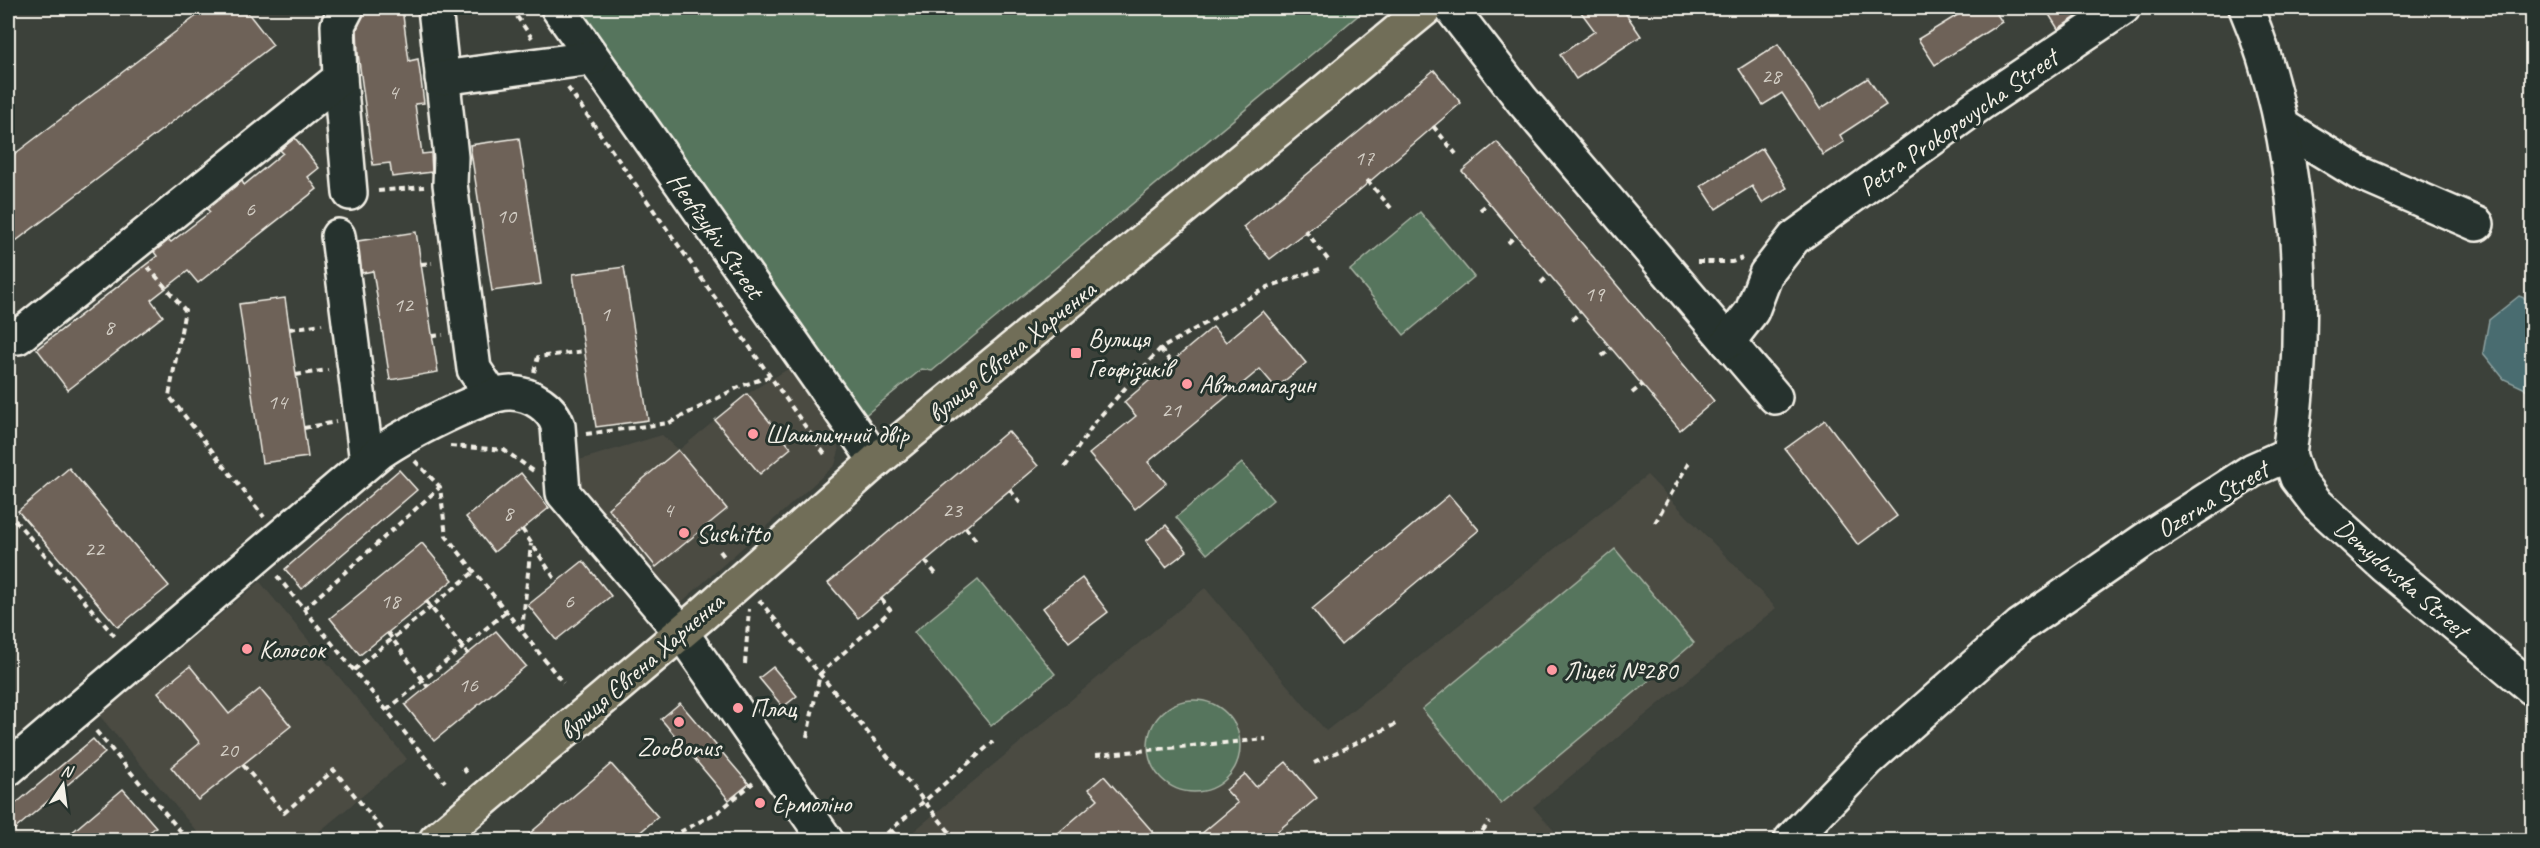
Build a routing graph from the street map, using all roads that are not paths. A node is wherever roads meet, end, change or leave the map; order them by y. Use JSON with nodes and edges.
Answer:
{"nodes":[{"id":1,"x":347,"y":8,"type":"edge"},
{"id":2,"x":435,"y":8,"type":"edge"},
{"id":3,"x":558,"y":8,"type":"edge"},
{"id":4,"x":1426,"y":8,"type":"edge"},
{"id":5,"x":1451,"y":8,"type":"edge"},
{"id":6,"x":2123,"y":8,"type":"edge"},
{"id":7,"x":2246,"y":8,"type":"edge"},
{"id":8,"x":592,"y":58,"type":"junction"},
{"id":9,"x":340,"y":78,"type":"junction"},
{"id":10,"x":442,"y":78,"type":"junction"},
{"id":11,"x":2284,"y":127,"type":"junction"},
{"id":12,"x":350,"y":193,"type":"road end"},
{"id":13,"x":2477,"y":224,"type":"dead end"},
{"id":14,"x":338,"y":237,"type":"dead end"},
{"id":15,"x":18,"y":337,"type":"dead end"},
{"id":16,"x":1728,"y":342,"type":"junction"},
{"id":17,"x":492,"y":396,"type":"junction"},
{"id":18,"x":1775,"y":397,"type":"dead end"},
{"id":19,"x":2289,"y":454,"type":"junction"},
{"id":20,"x":876,"y":461,"type":"junction"},
{"id":21,"x":367,"y":462,"type":"junction"},
{"id":22,"x":681,"y":632,"type":"junction"},
{"id":23,"x":2532,"y":688,"type":"edge"},
{"id":24,"x":8,"y":769,"type":"edge"},
{"id":25,"x":436,"y":840,"type":"edge"},
{"id":26,"x":826,"y":840,"type":"edge"},
{"id":27,"x":1791,"y":840,"type":"edge"}],
"edges":[{"from":1,"to":9,"type":"street"},
{"from":2,"to":10,"type":"street"},
{"from":3,"to":8,"type":"street","name":"Heofizykiv Street"},
{"from":4,"to":20,"type":"main road","name":"вулиця Євгена Харченка"},
{"from":5,"to":16,"type":"street"},
{"from":6,"to":16,"type":"street","name":"Petra Prokopovycha Street"},
{"from":7,"to":11,"type":"street","name":"Ozerna Street"},
{"from":8,"to":10,"type":"street"},
{"from":8,"to":20,"type":"street","name":"Heofizykiv Street"},
{"from":9,"to":12,"type":"street"},
{"from":9,"to":15,"type":"street"},
{"from":10,"to":17,"type":"street"},
{"from":11,"to":13,"type":"street"},
{"from":11,"to":19,"type":"street","name":"Ozerna Street"},
{"from":14,"to":21,"type":"street"},
{"from":16,"to":18,"type":"street"},
{"from":17,"to":21,"type":"street"},
{"from":17,"to":22,"type":"street"},
{"from":19,"to":23,"type":"street","name":"Demydovska Street"},
{"from":19,"to":27,"type":"street","name":"Ozerna Street"},
{"from":20,"to":22,"type":"main road","name":"вулиця Євгена Харченка"},
{"from":21,"to":24,"type":"street"},
{"from":22,"to":25,"type":"main road","name":"вулиця Євгена Харченка"},
{"from":22,"to":26,"type":"street"}]}
